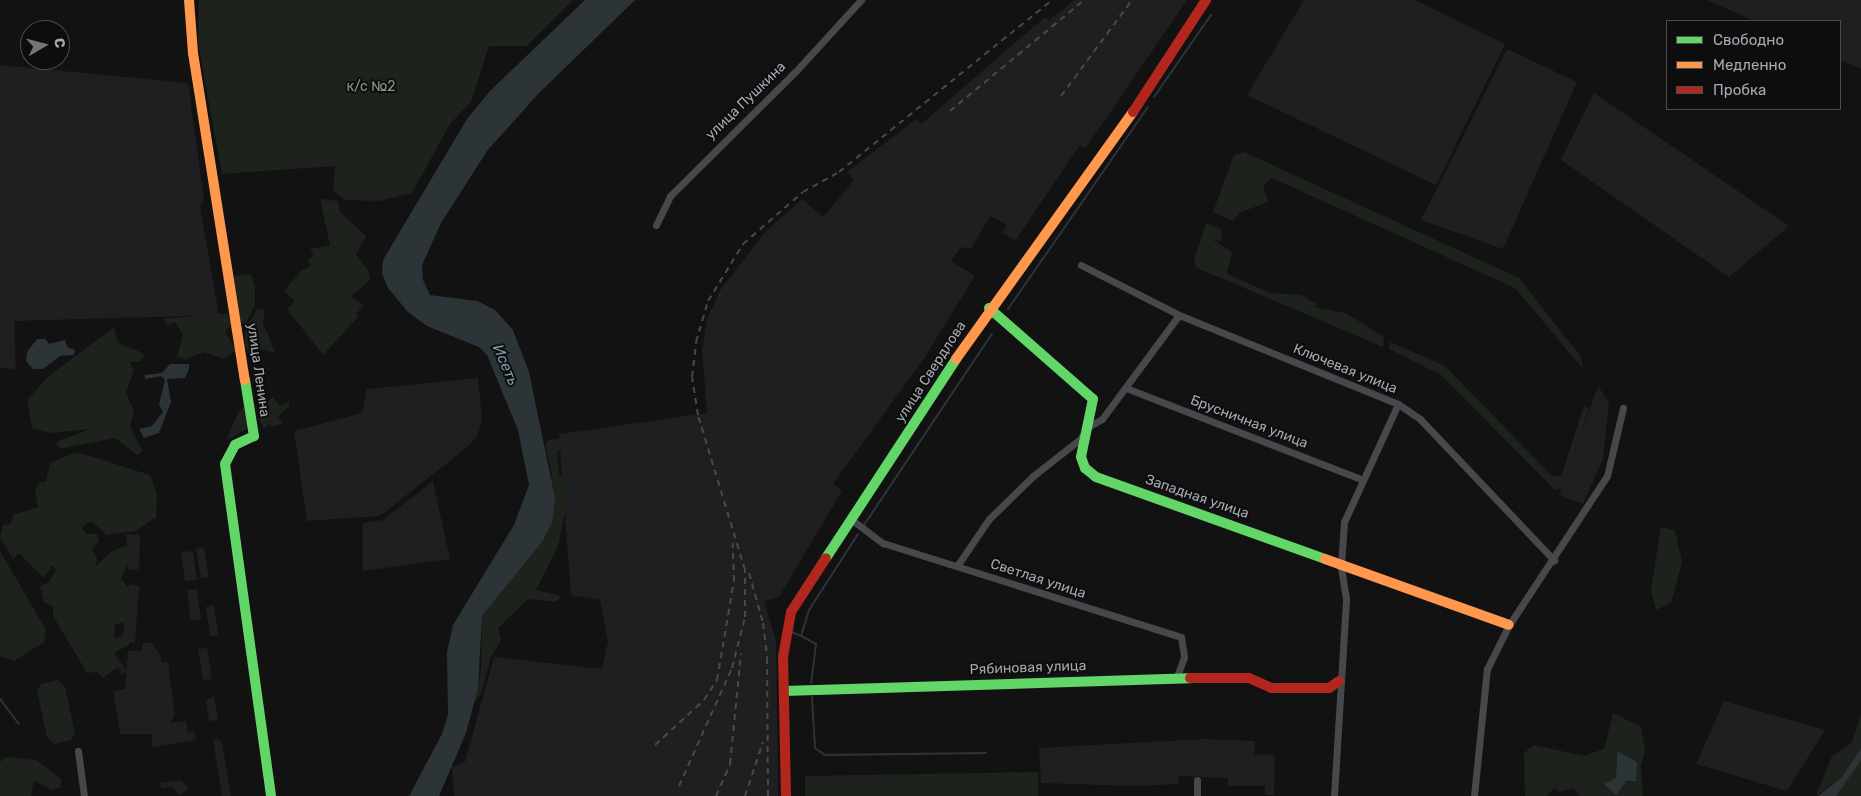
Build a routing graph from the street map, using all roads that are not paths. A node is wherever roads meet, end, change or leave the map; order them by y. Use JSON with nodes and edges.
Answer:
{"nodes":[{"id":1,"x":189,"y":0,"type":"edge"},
{"id":2,"x":861,"y":0,"type":"edge"},
{"id":3,"x":1206,"y":0,"type":"edge"},
{"id":4,"x":656,"y":225,"type":"dead end"},
{"id":5,"x":1081,"y":266,"type":"dead end"},
{"id":6,"x":989,"y":308,"type":"junction"},
{"id":7,"x":1179,"y":314,"type":"junction"},
{"id":8,"x":1126,"y":388,"type":"junction"},
{"id":9,"x":1398,"y":404,"type":"junction"},
{"id":10,"x":1623,"y":408,"type":"dead end"},
{"id":11,"x":1088,"y":427,"type":"junction"},
{"id":12,"x":1363,"y":480,"type":"junction"},
{"id":13,"x":852,"y":520,"type":"junction"},
{"id":14,"x":1554,"y":560,"type":"junction"},
{"id":15,"x":957,"y":566,"type":"junction"},
{"id":16,"x":1341,"y":566,"type":"junction"},
{"id":17,"x":1509,"y":625,"type":"junction"},
{"id":18,"x":1176,"y":679,"type":"junction"},
{"id":19,"x":1339,"y":681,"type":"junction"},
{"id":20,"x":784,"y":690,"type":"junction"},
{"id":21,"x":78,"y":751,"type":"dead end"},
{"id":22,"x":1197,"y":780,"type":"dead end"},
{"id":23,"x":84,"y":796,"type":"edge"},
{"id":24,"x":272,"y":796,"type":"edge"},
{"id":25,"x":786,"y":796,"type":"edge"},
{"id":26,"x":1197,"y":796,"type":"edge"},
{"id":27,"x":1334,"y":796,"type":"edge"},
{"id":28,"x":1474,"y":796,"type":"edge"}],
"edges":[{"from":1,"to":24,"type":"street","name":"улица Ленина"},
{"from":2,"to":4,"type":"street","name":"улица Пушкина"},
{"from":3,"to":6,"type":"street","name":"улица Свердлова"},
{"from":5,"to":7,"type":"street","name":"Ключевая улица"},
{"from":6,"to":11,"type":"street","name":"Западная улица"},
{"from":6,"to":13,"type":"street","name":"улица Свердлова"},
{"from":7,"to":8,"type":"street"},
{"from":7,"to":9,"type":"street","name":"Ключевая улица"},
{"from":8,"to":11,"type":"street"},
{"from":8,"to":12,"type":"street","name":"Брусничная улица"},
{"from":9,"to":12,"type":"street"},
{"from":9,"to":14,"type":"street","name":"Ключевая улица"},
{"from":10,"to":14,"type":"street"},
{"from":11,"to":15,"type":"street","name":"Западная улица"},
{"from":11,"to":16,"type":"street","name":"Западная улица"},
{"from":12,"to":16,"type":"street"},
{"from":13,"to":15,"type":"street","name":"Светлая улица"},
{"from":13,"to":20,"type":"street","name":"улица Свердлова"},
{"from":14,"to":17,"type":"street"},
{"from":15,"to":18,"type":"street","name":"Светлая улица"},
{"from":16,"to":17,"type":"street","name":"Западная улица"},
{"from":16,"to":19,"type":"street"},
{"from":17,"to":28,"type":"street"},
{"from":18,"to":19,"type":"street","name":"Рябиновая улица"},
{"from":18,"to":20,"type":"street","name":"Рябиновая улица"},
{"from":19,"to":27,"type":"street"},
{"from":20,"to":25,"type":"street","name":"улица Свердлова"},
{"from":21,"to":23,"type":"street"},
{"from":22,"to":26,"type":"street"}]}
